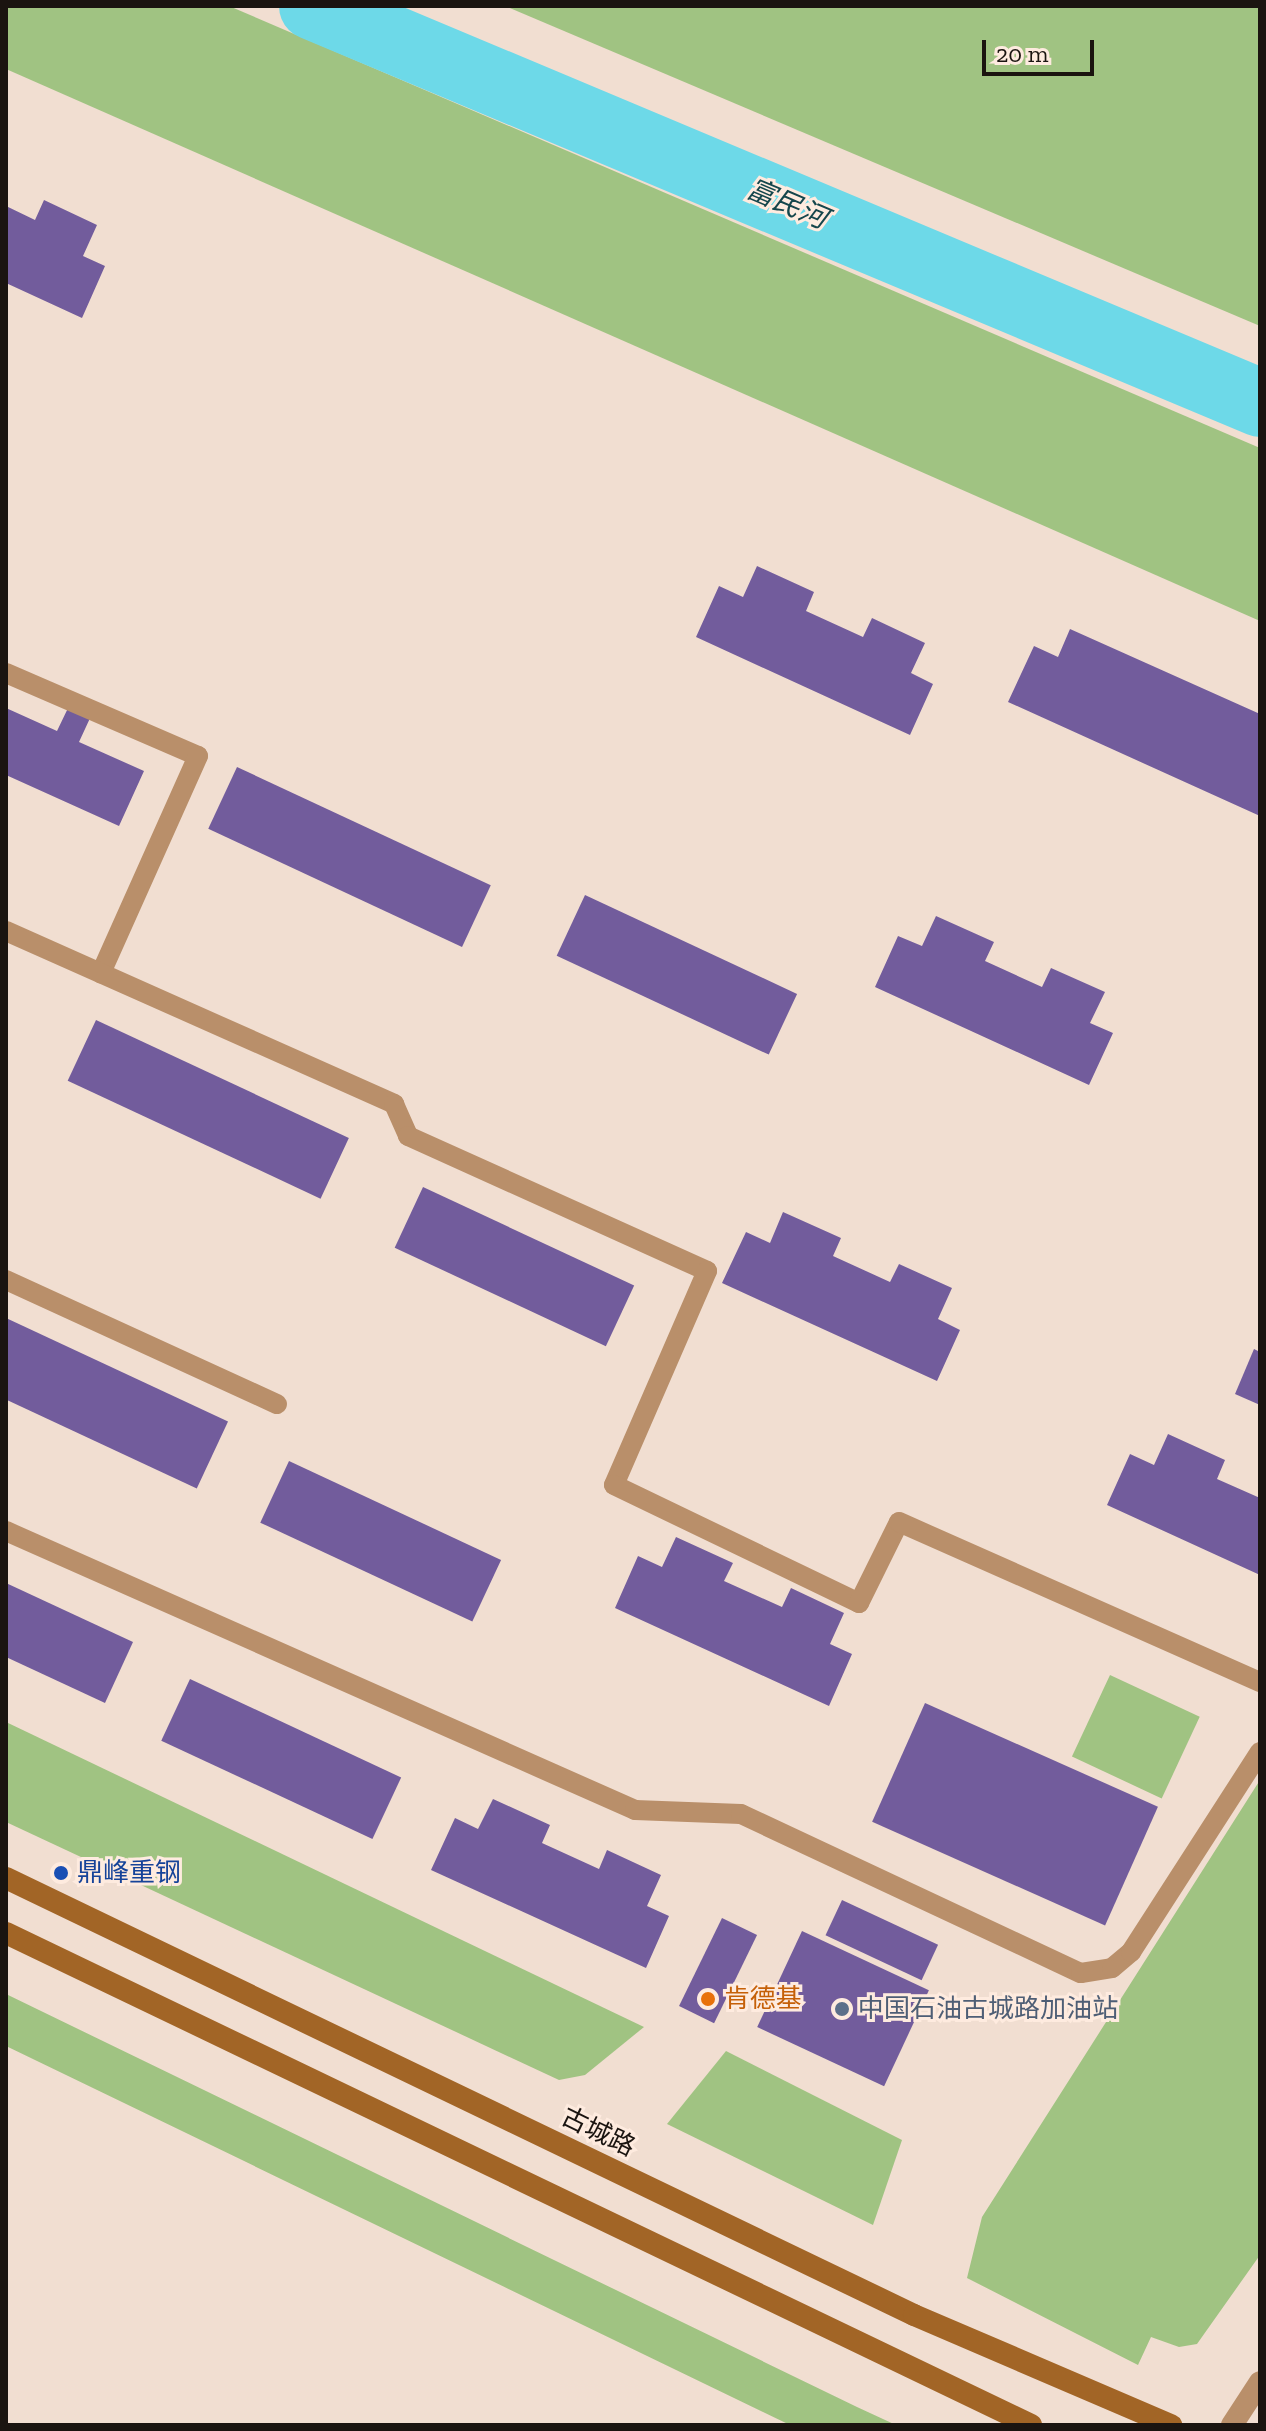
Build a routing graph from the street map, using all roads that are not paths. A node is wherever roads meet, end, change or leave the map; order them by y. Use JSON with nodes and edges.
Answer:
{"nodes":[{"id":1,"x":6,"y":673,"type":"edge"},
{"id":2,"x":6,"y":931,"type":"edge"},
{"id":3,"x":101,"y":973,"type":"junction"},
{"id":4,"x":6,"y":1280,"type":"edge"},
{"id":5,"x":277,"y":1404,"type":"dead end"},
{"id":6,"x":6,"y":1531,"type":"edge"},
{"id":7,"x":1260,"y":1682,"type":"edge"},
{"id":8,"x":1260,"y":1752,"type":"edge"},
{"id":9,"x":6,"y":1878,"type":"edge"},
{"id":10,"x":6,"y":1933,"type":"edge"},
{"id":11,"x":1260,"y":2382,"type":"edge"},
{"id":12,"x":1031,"y":2425,"type":"edge"},
{"id":13,"x":1171,"y":2425,"type":"edge"},
{"id":14,"x":1232,"y":2425,"type":"edge"}],
"edges":[{"from":1,"to":3,"type":"lane"},
{"from":2,"to":3,"type":"lane"},
{"from":3,"to":7,"type":"lane"},
{"from":4,"to":5,"type":"lane"},
{"from":6,"to":8,"type":"lane"},
{"from":9,"to":13,"type":"main road","name":"古城路"},
{"from":10,"to":12,"type":"main road"},
{"from":11,"to":14,"type":"street"}]}
